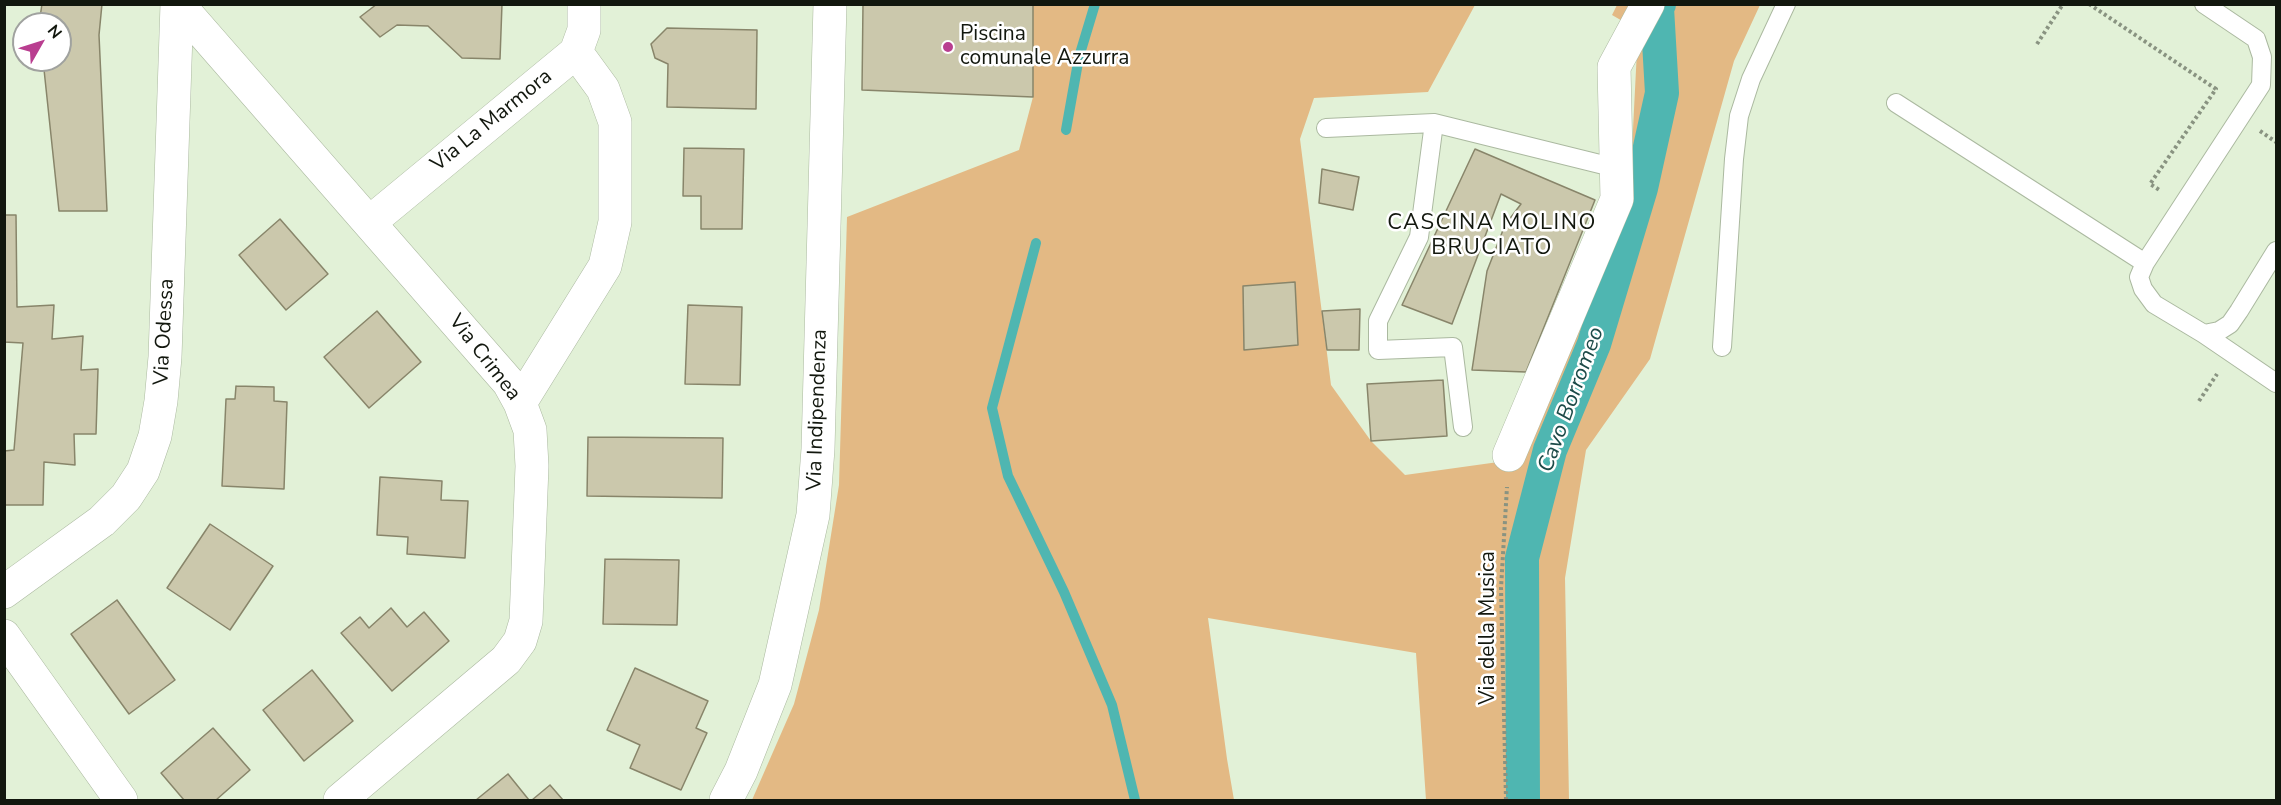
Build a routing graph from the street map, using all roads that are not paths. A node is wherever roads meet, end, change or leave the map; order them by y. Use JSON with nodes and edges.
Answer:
{"nodes":[{"id":1,"x":177,"y":4,"type":"edge"},
{"id":2,"x":584,"y":4,"type":"edge"},
{"id":3,"x":830,"y":4,"type":"edge"},
{"id":4,"x":1648,"y":4,"type":"edge"},
{"id":5,"x":1786,"y":4,"type":"edge"},
{"id":6,"x":2204,"y":4,"type":"edge"},
{"id":7,"x":576,"y":52,"type":"junction"},
{"id":8,"x":2277,"y":60,"type":"edge"},
{"id":9,"x":2261,"y":85,"type":"junction"},
{"id":10,"x":1896,"y":103,"type":"dead end"},
{"id":11,"x":1434,"y":123,"type":"junction"},
{"id":12,"x":1326,"y":128,"type":"dead end"},
{"id":13,"x":1616,"y":168,"type":"junction"},
{"id":14,"x":370,"y":222,"type":"junction"},
{"id":15,"x":2277,"y":251,"type":"edge"},
{"id":16,"x":2145,"y":263,"type":"junction"},
{"id":17,"x":2204,"y":334,"type":"junction"},
{"id":18,"x":1722,"y":347,"type":"dead end"},
{"id":19,"x":2277,"y":383,"type":"edge"},
{"id":20,"x":520,"y":403,"type":"junction"},
{"id":21,"x":1463,"y":427,"type":"dead end"},
{"id":22,"x":1509,"y":455,"type":"road end"},
{"id":23,"x":4,"y":592,"type":"edge"},
{"id":24,"x":4,"y":636,"type":"edge"},
{"id":25,"x":121,"y":801,"type":"edge"},
{"id":26,"x":340,"y":801,"type":"edge"},
{"id":27,"x":726,"y":801,"type":"edge"}],
"edges":[{"from":1,"to":14,"type":"street","name":"Via Crimea"},
{"from":1,"to":23,"type":"street","name":"Via Odessa"},
{"from":2,"to":7,"type":"street"},
{"from":3,"to":27,"type":"street","name":"Via Indipendenza"},
{"from":4,"to":13,"type":"street"},
{"from":5,"to":18,"type":"lane"},
{"from":6,"to":9,"type":"lane"},
{"from":7,"to":14,"type":"street","name":"Via La Marmora"},
{"from":7,"to":20,"type":"street"},
{"from":8,"to":9,"type":"lane"},
{"from":9,"to":16,"type":"lane"},
{"from":10,"to":16,"type":"lane"},
{"from":11,"to":12,"type":"lane"},
{"from":11,"to":13,"type":"lane"},
{"from":11,"to":21,"type":"lane"},
{"from":13,"to":22,"type":"street"},
{"from":14,"to":20,"type":"street","name":"Via Crimea"},
{"from":15,"to":17,"type":"lane"},
{"from":16,"to":17,"type":"lane"},
{"from":17,"to":19,"type":"lane"},
{"from":20,"to":26,"type":"street","name":"Via Crimea"},
{"from":24,"to":25,"type":"street"}]}
